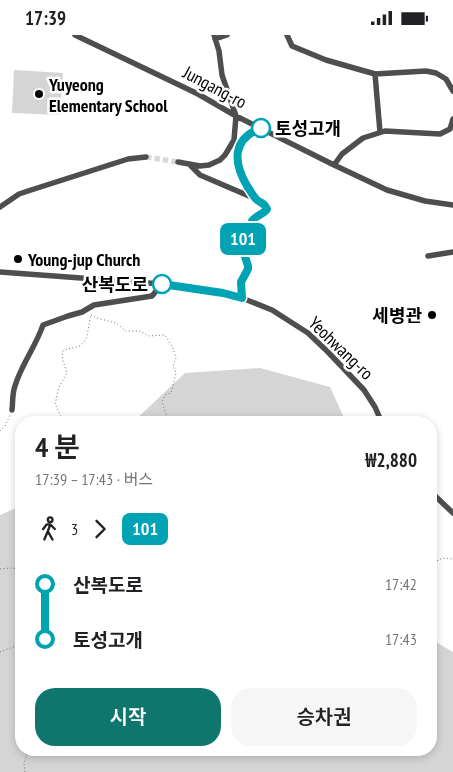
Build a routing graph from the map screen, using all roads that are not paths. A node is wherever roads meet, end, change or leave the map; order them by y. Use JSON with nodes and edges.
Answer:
{"nodes":[{"id":1,"x":75,"y":35,"type":"edge"},
{"id":2,"x":227,"y":35,"type":"edge"},
{"id":3,"x":287,"y":35,"type":"edge"},
{"id":4,"x":215,"y":37,"type":"edge"},
{"id":5,"x":375,"y":74,"type":"junction"},
{"id":6,"x":453,"y":91,"type":"edge"},
{"id":7,"x":236,"y":116,"type":"junction"},
{"id":8,"x":453,"y":119,"type":"edge"},
{"id":9,"x":261,"y":128,"type":"junction"},
{"id":10,"x":380,"y":132,"type":"junction"},
{"id":11,"x":146,"y":157,"type":"tunnel mouth"},
{"id":12,"x":178,"y":162,"type":"tunnel mouth"},
{"id":13,"x":189,"y":165,"type":"junction"},
{"id":14,"x":334,"y":165,"type":"junction"},
{"id":15,"x":256,"y":199,"type":"junction"},
{"id":16,"x":453,"y":205,"type":"edge"},
{"id":17,"x":0,"y":207,"type":"edge"},
{"id":18,"x":453,"y":251,"type":"edge"},
{"id":19,"x":428,"y":256,"type":"dead end"},
{"id":20,"x":0,"y":272,"type":"edge"},
{"id":21,"x":162,"y":284,"type":"junction"},
{"id":22,"x":242,"y":298,"type":"junction"},
{"id":23,"x":12,"y":410,"type":"road end"},
{"id":24,"x":379,"y":416,"type":"edge"},
{"id":25,"x":437,"y":498,"type":"edge"},
{"id":26,"x":453,"y":513,"type":"edge"}],
"edges":[{"from":1,"to":7,"type":"street","name":"Jungang-ro"},
{"from":2,"to":4,"type":"street"},
{"from":3,"to":5,"type":"street"},
{"from":4,"to":7,"type":"street"},
{"from":5,"to":6,"type":"street"},
{"from":5,"to":10,"type":"street"},
{"from":7,"to":9,"type":"street","name":"Jungang-ro"},
{"from":7,"to":13,"type":"street"},
{"from":8,"to":10,"type":"street"},
{"from":9,"to":14,"type":"street","name":"Jungang-ro"},
{"from":9,"to":15,"type":"street"},
{"from":10,"to":14,"type":"street"},
{"from":11,"to":17,"type":"street"},
{"from":12,"to":13,"type":"street"},
{"from":13,"to":15,"type":"street"},
{"from":14,"to":16,"type":"street","name":"Jungang-ro"},
{"from":15,"to":22,"type":"street"},
{"from":18,"to":19,"type":"street"},
{"from":20,"to":21,"type":"street","name":"Yeohwang-ro"},
{"from":21,"to":22,"type":"street","name":"Yeohwang-ro"},
{"from":21,"to":23,"type":"street"},
{"from":22,"to":24,"type":"street","name":"Yeohwang-ro"},
{"from":25,"to":26,"type":"street"}]}
